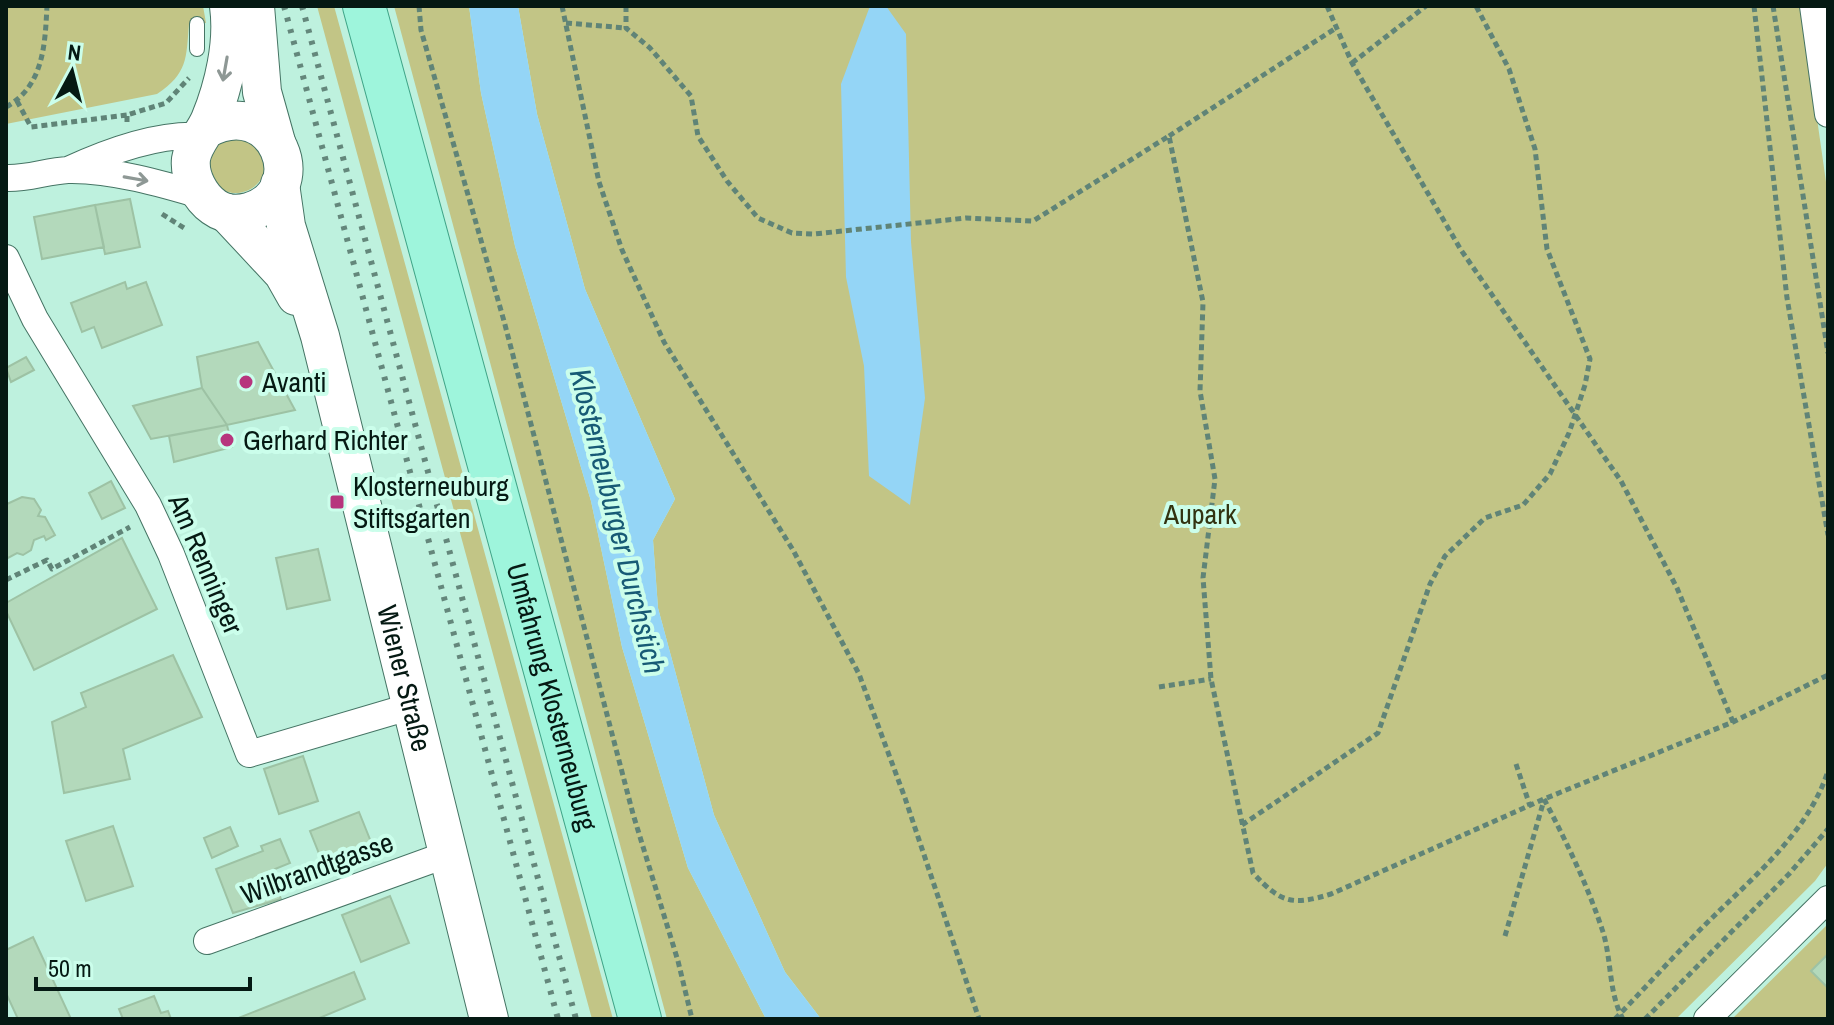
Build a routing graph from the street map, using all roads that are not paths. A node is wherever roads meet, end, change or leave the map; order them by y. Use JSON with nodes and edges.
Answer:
{"nodes":[{"id":1,"x":255,"y":6,"type":"edge"},
{"id":2,"x":364,"y":6,"type":"edge"},
{"id":3,"x":213,"y":15,"type":"edge"},
{"id":4,"x":1819,"y":19,"type":"edge"},
{"id":5,"x":197,"y":49,"type":"road end"},
{"id":6,"x":1828,"y":114,"type":"edge"},
{"id":7,"x":203,"y":132,"type":"junction"},
{"id":8,"x":276,"y":142,"type":"junction"},
{"id":9,"x":68,"y":170,"type":"junction"},
{"id":10,"x":6,"y":178,"type":"edge"},
{"id":11,"x":280,"y":184,"type":"junction"},
{"id":12,"x":215,"y":205,"type":"junction"},
{"id":13,"x":6,"y":258,"type":"edge"},
{"id":14,"x":320,"y":336,"type":"junction"},
{"id":15,"x":412,"y":706,"type":"junction"},
{"id":16,"x":448,"y":854,"type":"junction"},
{"id":17,"x":1828,"y":899,"type":"edge"},
{"id":18,"x":207,"y":941,"type":"dead end"},
{"id":19,"x":489,"y":1019,"type":"edge"},
{"id":20,"x":640,"y":1019,"type":"edge"},
{"id":21,"x":1707,"y":1019,"type":"edge"}],
"edges":[{"from":1,"to":8,"type":"street","name":"Wiener Straße"},
{"from":2,"to":20,"type":"main road","name":"Umfahrung Klosterneuburg"},
{"from":3,"to":5,"type":"lane"},
{"from":3,"to":7,"type":"street","name":"Wiener Straße","one_way":true},
{"from":4,"to":6,"type":"street"},
{"from":7,"to":8,"type":"street"},
{"from":7,"to":9,"type":"street"},
{"from":7,"to":12,"type":"street","name":"Wiener Straße"},
{"from":8,"to":11,"type":"street","name":"Wiener Straße"},
{"from":9,"to":10,"type":"street"},
{"from":9,"to":12,"type":"street","one_way":true},
{"from":11,"to":12,"type":"street"},
{"from":11,"to":14,"type":"street","name":"Wiener Straße"},
{"from":12,"to":14,"type":"street","name":"Wiener Straße"},
{"from":13,"to":15,"type":"street","name":"Am Renninger"},
{"from":14,"to":15,"type":"street","name":"Wiener Straße"},
{"from":15,"to":16,"type":"street","name":"Wiener Straße"},
{"from":16,"to":18,"type":"street","name":"Wilbrandtgasse"},
{"from":16,"to":19,"type":"street","name":"Wiener Straße"},
{"from":17,"to":21,"type":"street"}]}
